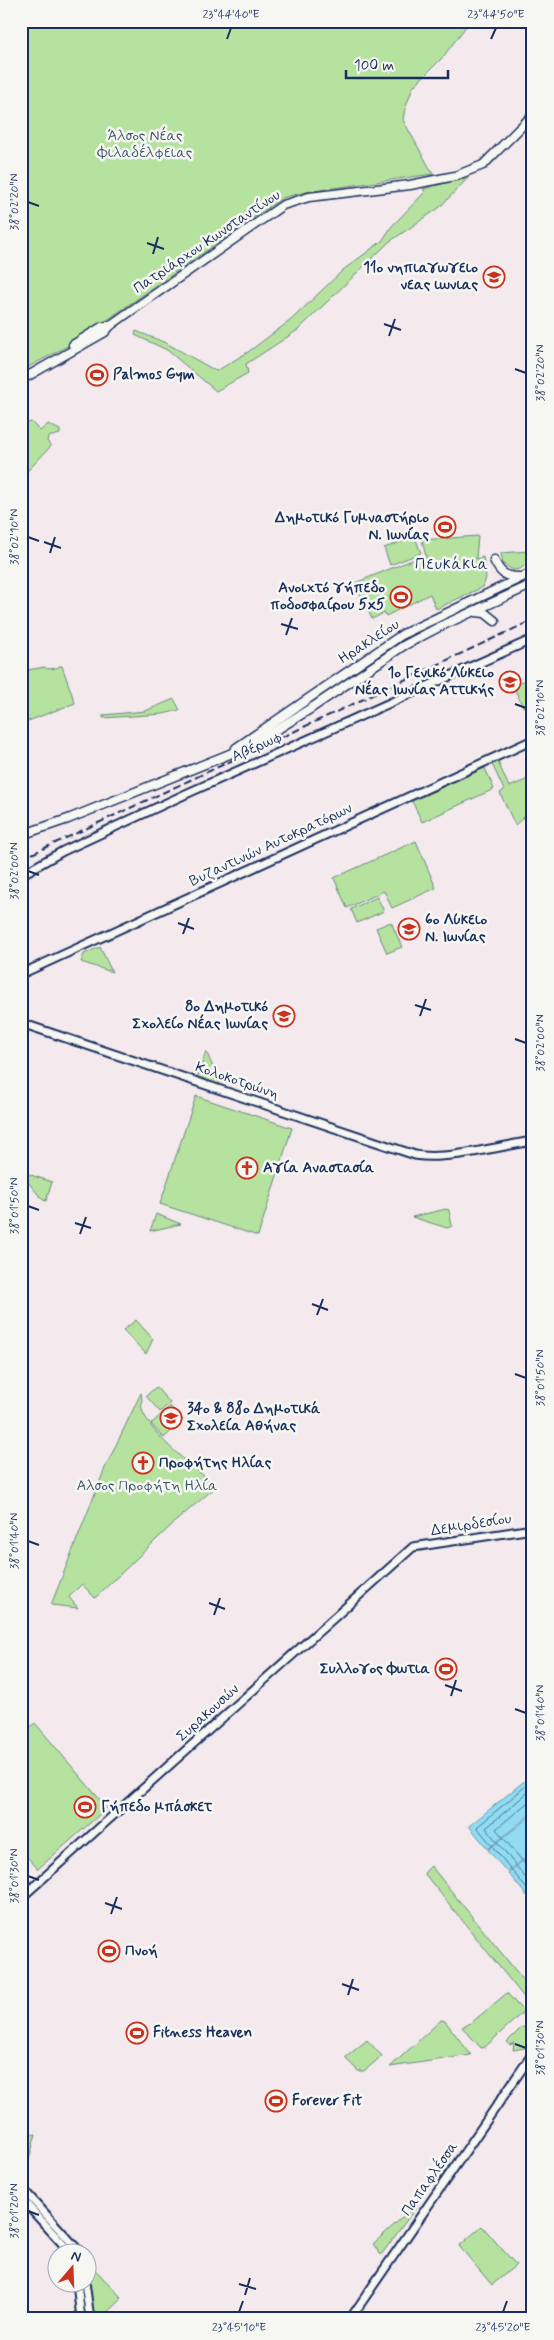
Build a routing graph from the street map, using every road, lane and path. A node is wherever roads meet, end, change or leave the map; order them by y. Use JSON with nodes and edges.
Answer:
{"nodes":[{"id":1,"x":533,"y":115,"type":"edge"},
{"id":2,"x":111,"y":325,"type":"junction"},
{"id":3,"x":21,"y":374,"type":"edge"},
{"id":4,"x":21,"y":380,"type":"edge"},
{"id":5,"x":494,"y":560,"type":"dead end"},
{"id":6,"x":533,"y":572,"type":"edge"},
{"id":7,"x":522,"y":578,"type":"junction"},
{"id":8,"x":533,"y":584,"type":"edge"},
{"id":9,"x":474,"y":612,"type":"junction"},
{"id":10,"x":495,"y":621,"type":"dead end"},
{"id":11,"x":533,"y":639,"type":"edge"},
{"id":12,"x":533,"y":740,"type":"edge"},
{"id":13,"x":230,"y":752,"type":"junction"},
{"id":14,"x":21,"y":835,"type":"edge"},
{"id":15,"x":21,"y":875,"type":"edge"},
{"id":16,"x":21,"y":974,"type":"edge"},
{"id":17,"x":21,"y":1023,"type":"edge"},
{"id":18,"x":533,"y":1141,"type":"edge"},
{"id":19,"x":533,"y":1529,"type":"edge"},
{"id":20,"x":413,"y":1547,"type":"joint"},
{"id":21,"x":21,"y":1898,"type":"edge"},
{"id":22,"x":533,"y":2054,"type":"edge"},
{"id":23,"x":21,"y":2187,"type":"edge"},
{"id":24,"x":21,"y":2198,"type":"edge"},
{"id":25,"x":61,"y":2242,"type":"edge"},
{"id":26,"x":71,"y":2242,"type":"edge"},
{"id":27,"x":78,"y":2292,"type":"edge"},
{"id":28,"x":86,"y":2292,"type":"edge"},
{"id":29,"x":81,"y":2319,"type":"edge"},
{"id":30,"x":90,"y":2319,"type":"edge"},
{"id":31,"x":350,"y":2319,"type":"edge"}],
"edges":[{"from":1,"to":2,"type":"main road","name":"Πατριάρχου Κωνσταντίνου"},
{"from":2,"to":3,"type":"main road","name":"Πατριάρχου Κωνσταντίνου"},
{"from":2,"to":4,"type":"main road","name":"Πατριάρχου Κωνσταντίνου"},
{"from":5,"to":7,"type":"main road"},
{"from":6,"to":7,"type":"main road","name":"Ηρακλείου"},
{"from":7,"to":13,"type":"main road","name":"Ηρακλείου"},
{"from":8,"to":9,"type":"main road","name":"Ηρακλείου"},
{"from":9,"to":10,"type":"main road"},
{"from":9,"to":13,"type":"main road","name":"Ηρακλείου"},
{"from":11,"to":15,"type":"street","name":"Αβέρωφ"},
{"from":12,"to":16,"type":"street","name":"Βυζαντινών Αυτοκρατόρων"},
{"from":13,"to":14,"type":"main road","name":"Ηρακλείου"},
{"from":17,"to":18,"type":"street","name":"Κολοκοτρώνη"},
{"from":19,"to":20,"type":"street","name":"Δεμιρδεσίου"},
{"from":20,"to":21,"type":"street","name":"Συρακουσών"},
{"from":22,"to":31,"type":"street","name":"Παπαφλέσσα"},
{"from":23,"to":26,"type":"street"},
{"from":24,"to":25,"type":"street"},
{"from":27,"to":29,"type":"street"},
{"from":28,"to":30,"type":"street"}]}
